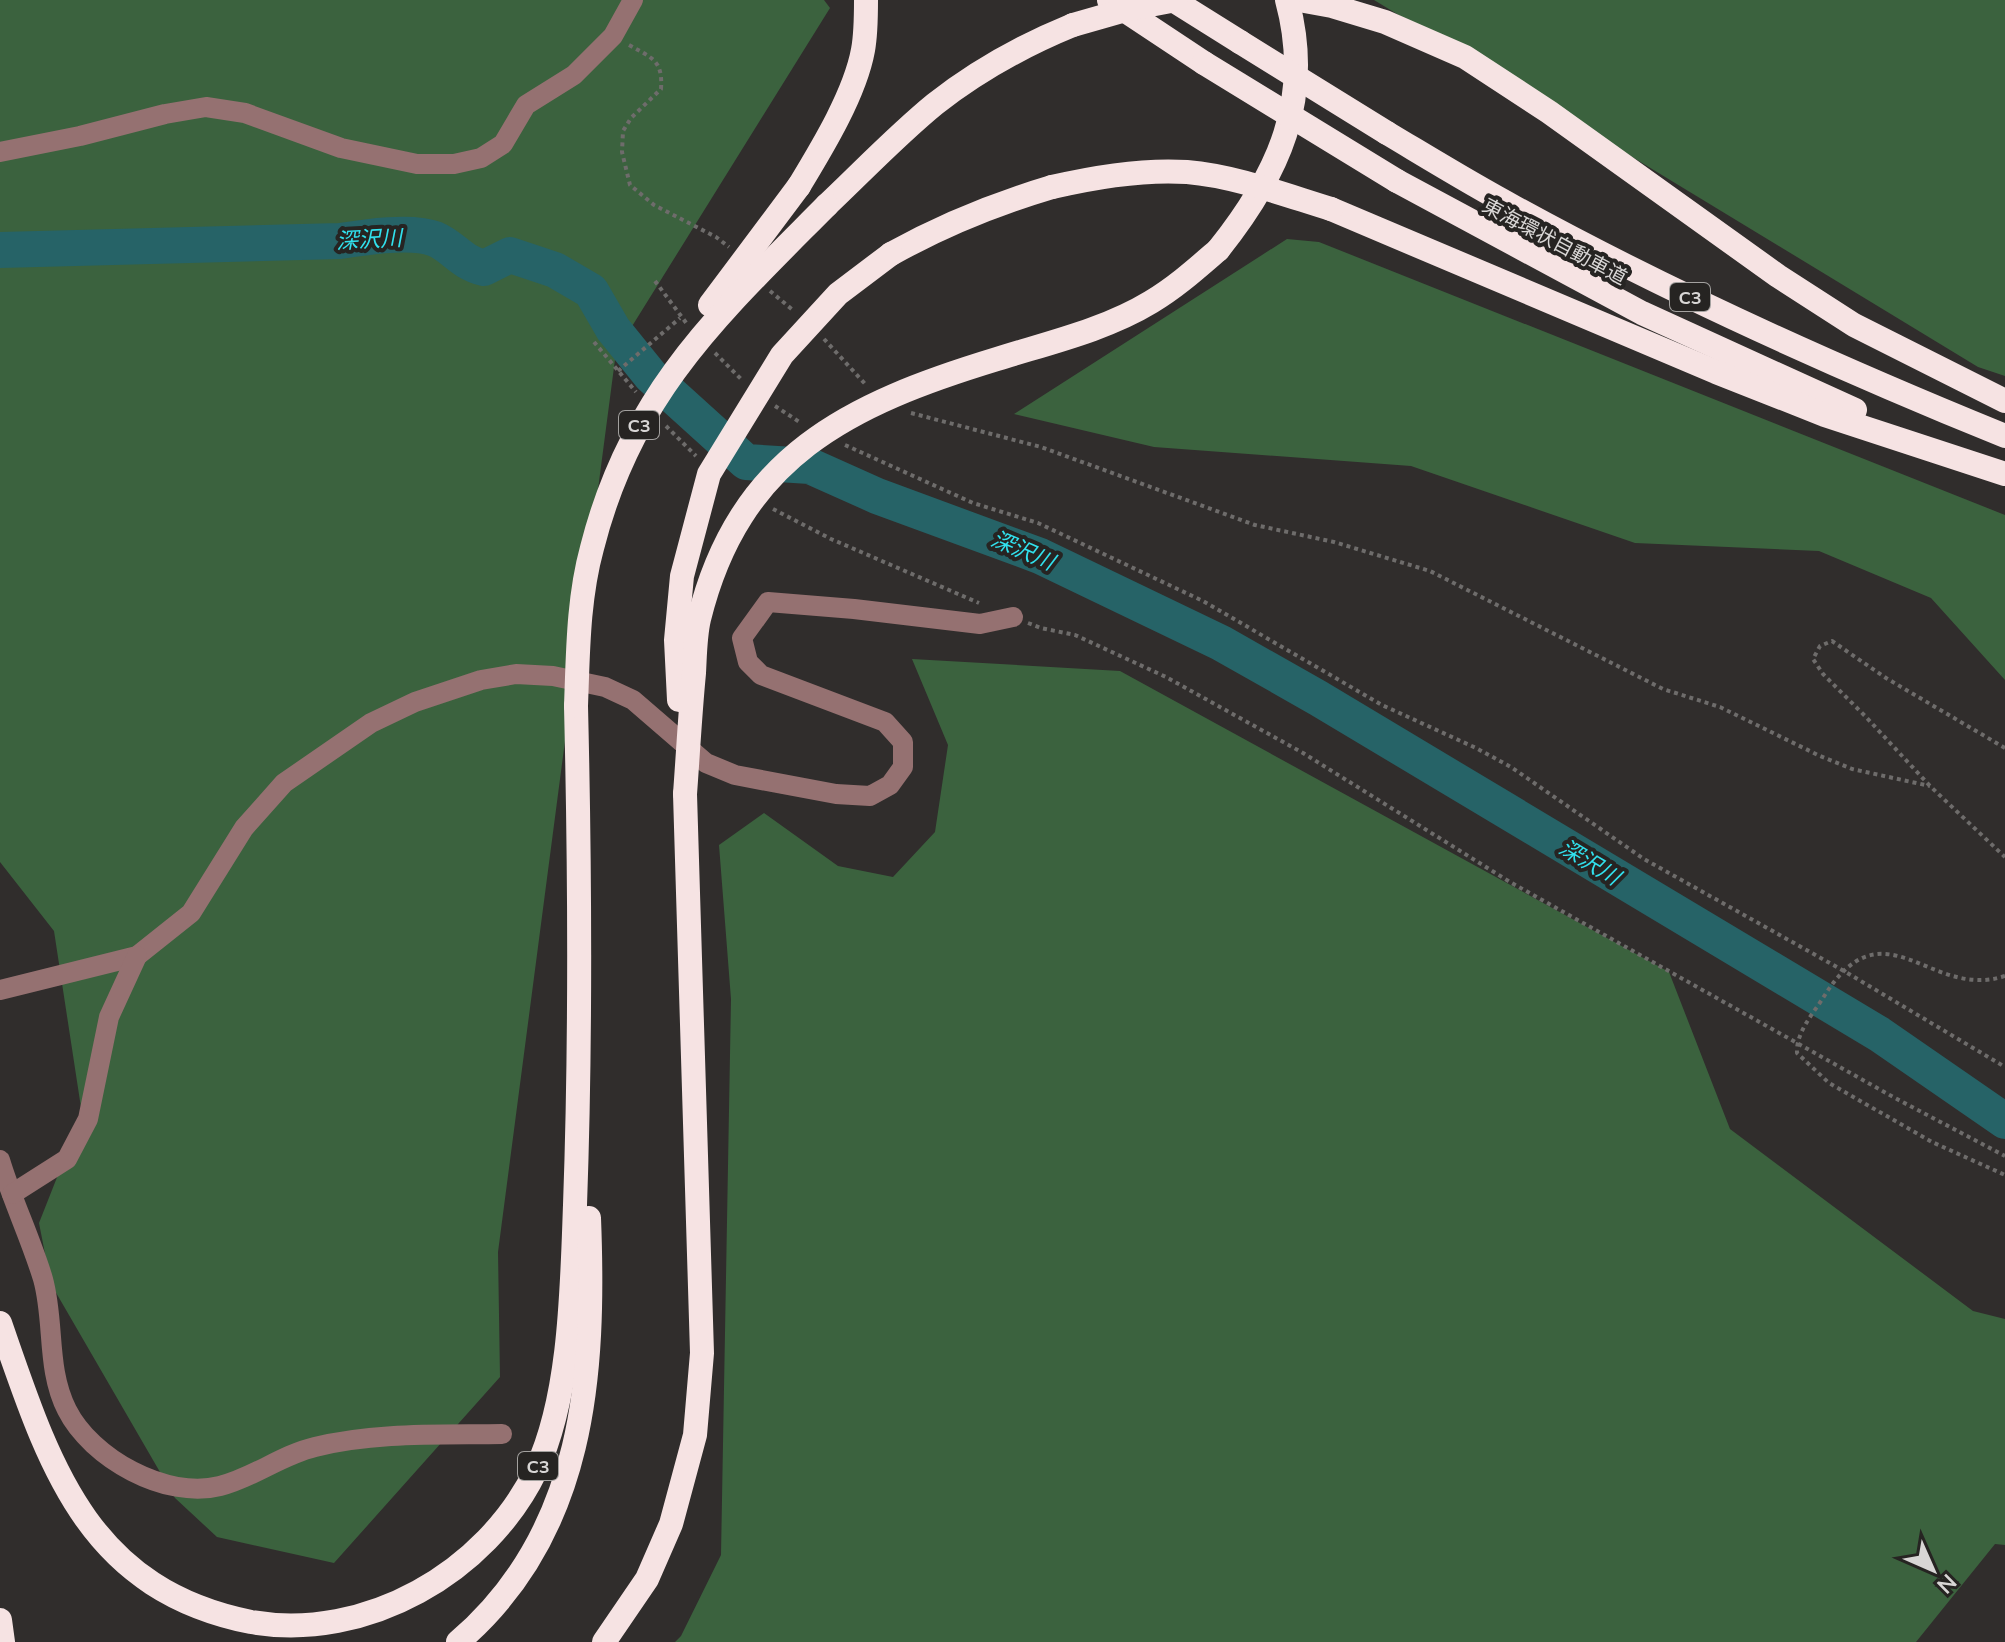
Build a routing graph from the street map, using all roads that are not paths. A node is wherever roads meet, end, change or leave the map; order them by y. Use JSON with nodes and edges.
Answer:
{"nodes":[{"id":1,"x":633,"y":0,"type":"edge"},
{"id":2,"x":866,"y":0,"type":"edge"},
{"id":3,"x":1109,"y":0,"type":"edge"},
{"id":4,"x":1175,"y":0,"type":"edge"},
{"id":5,"x":1287,"y":0,"type":"edge"},
{"id":6,"x":1299,"y":0,"type":"edge"},
{"id":7,"x":0,"y":152,"type":"edge"},
{"id":8,"x":649,"y":398,"type":"junction"},
{"id":9,"x":2005,"y":401,"type":"edge"},
{"id":10,"x":2005,"y":436,"type":"edge"},
{"id":11,"x":2005,"y":474,"type":"edge"},
{"id":12,"x":1013,"y":617,"type":"road end"},
{"id":13,"x":685,"y":794,"type":"junction"},
{"id":14,"x":578,"y":937,"type":"junction"},
{"id":15,"x":137,"y":956,"type":"junction"},
{"id":16,"x":0,"y":990,"type":"edge"},
{"id":17,"x":0,"y":1160,"type":"edge"},
{"id":18,"x":12,"y":1194,"type":"junction"},
{"id":19,"x":0,"y":1323,"type":"edge"},
{"id":20,"x":502,"y":1434,"type":"dead end"},
{"id":21,"x":0,"y":1620,"type":"edge"},
{"id":22,"x":3,"y":1642,"type":"edge"},
{"id":23,"x":458,"y":1642,"type":"edge"},
{"id":24,"x":604,"y":1642,"type":"edge"}],
"edges":[{"from":1,"to":7,"type":"street"},
{"from":2,"to":8,"type":"highway","number":"C3","bridge":true},
{"from":3,"to":11,"type":"highway","name":"東海環状自動車道","number":"C3","bridge":true},
{"from":4,"to":8,"type":"highway","number":"C3","bridge":true},
{"from":4,"to":10,"type":"highway","name":"東海環状自動車道","number":"C3","bridge":true},
{"from":5,"to":13,"type":"highway","bridge":true},
{"from":6,"to":9,"type":"highway"},
{"from":8,"to":14,"type":"highway","number":"C3","bridge":true},
{"from":11,"to":13,"type":"highway","bridge":true},
{"from":12,"to":15,"type":"street"},
{"from":13,"to":24,"type":"highway"},
{"from":14,"to":19,"type":"highway","number":"C3"},
{"from":14,"to":23,"type":"highway","number":"C3"},
{"from":15,"to":16,"type":"street"},
{"from":15,"to":18,"type":"street"},
{"from":17,"to":18,"type":"street"},
{"from":18,"to":20,"type":"street"},
{"from":21,"to":22,"type":"highway"}]}
